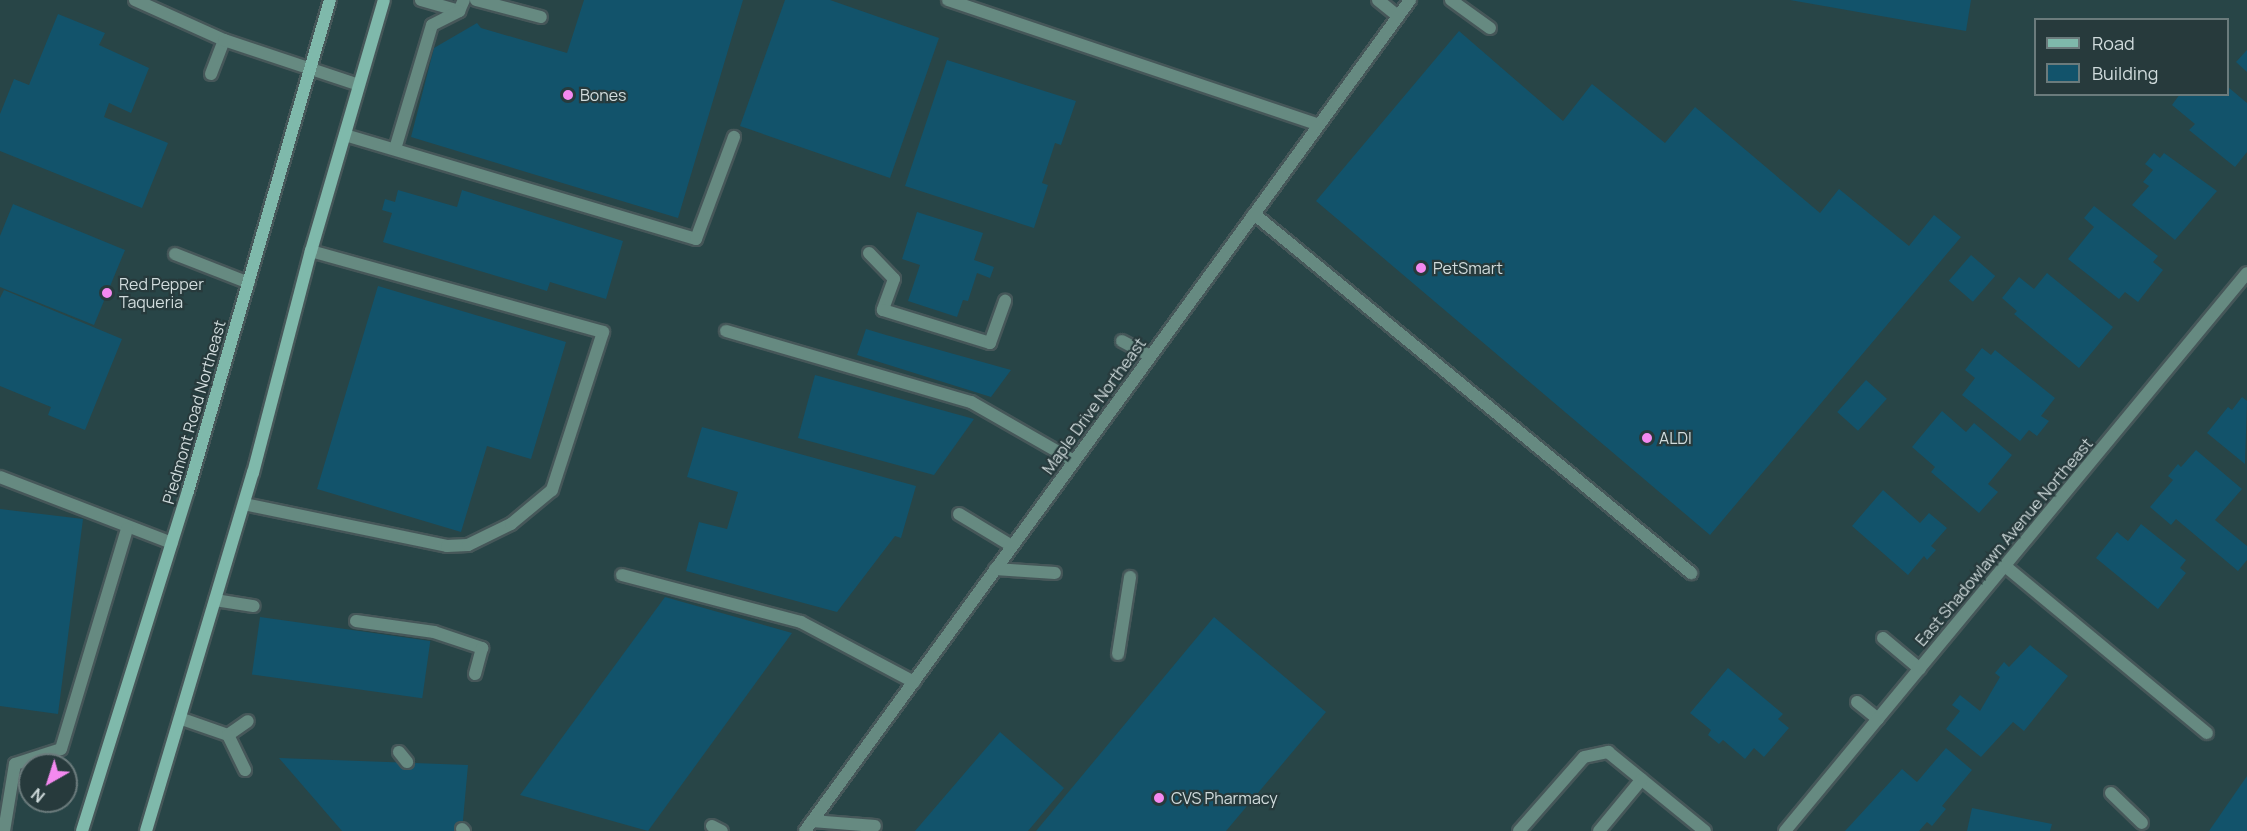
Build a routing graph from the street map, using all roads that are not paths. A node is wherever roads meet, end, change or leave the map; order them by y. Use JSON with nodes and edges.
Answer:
{"nodes":[{"id":1,"x":135,"y":0,"type":"edge"},
{"id":2,"x":330,"y":0,"type":"edge"},
{"id":3,"x":384,"y":0,"type":"edge"},
{"id":4,"x":421,"y":0,"type":"edge"},
{"id":5,"x":476,"y":0,"type":"edge"},
{"id":6,"x":948,"y":0,"type":"edge"},
{"id":7,"x":1378,"y":0,"type":"edge"},
{"id":8,"x":1410,"y":0,"type":"edge"},
{"id":9,"x":1451,"y":0,"type":"edge"},
{"id":10,"x":159,"y":5,"type":"edge"},
{"id":11,"x":462,"y":6,"type":"edge"},
{"id":12,"x":1398,"y":16,"type":"junction"},
{"id":13,"x":541,"y":17,"type":"dead end"},
{"id":14,"x":1490,"y":28,"type":"dead end"},
{"id":15,"x":224,"y":40,"type":"junction"},
{"id":16,"x":309,"y":71,"type":"junction"},
{"id":17,"x":211,"y":74,"type":"dead end"},
{"id":18,"x":359,"y":85,"type":"junction"},
{"id":19,"x":1319,"y":125,"type":"junction"},
{"id":20,"x":345,"y":135,"type":"junction"},
{"id":21,"x":734,"y":137,"type":"dead end"},
{"id":22,"x":395,"y":149,"type":"junction"},
{"id":23,"x":1254,"y":214,"type":"junction"},
{"id":24,"x":311,"y":251,"type":"junction"},
{"id":25,"x":869,"y":253,"type":"dead end"},
{"id":26,"x":175,"y":254,"type":"dead end"},
{"id":27,"x":2247,"y":273,"type":"edge"},
{"id":28,"x":249,"y":283,"type":"junction"},
{"id":29,"x":1005,"y":301,"type":"dead end"},
{"id":30,"x":726,"y":331,"type":"dead end"},
{"id":31,"x":1122,"y":341,"type":"dead end"},
{"id":32,"x":1150,"y":356,"type":"junction"},
{"id":33,"x":1074,"y":461,"type":"junction"},
{"id":34,"x":0,"y":477,"type":"edge"},
{"id":35,"x":244,"y":504,"type":"junction"},
{"id":36,"x":959,"y":514,"type":"dead end"},
{"id":37,"x":127,"y":529,"type":"junction"},
{"id":38,"x":172,"y":543,"type":"junction"},
{"id":39,"x":1012,"y":546,"type":"junction"},
{"id":40,"x":2005,"y":566,"type":"junction"},
{"id":41,"x":995,"y":569,"type":"junction"},
{"id":42,"x":1054,"y":573,"type":"dead end"},
{"id":43,"x":1690,"y":573,"type":"dead end"},
{"id":44,"x":622,"y":575,"type":"dead end"},
{"id":45,"x":1130,"y":577,"type":"dead end"},
{"id":46,"x":215,"y":600,"type":"junction"},
{"id":47,"x":254,"y":606,"type":"dead end"},
{"id":48,"x":356,"y":621,"type":"dead end"},
{"id":49,"x":1883,"y":638,"type":"dead end"},
{"id":50,"x":1118,"y":654,"type":"dead end"},
{"id":51,"x":1920,"y":669,"type":"junction"},
{"id":52,"x":475,"y":674,"type":"dead end"},
{"id":53,"x":914,"y":682,"type":"junction"},
{"id":54,"x":1857,"y":702,"type":"dead end"},
{"id":55,"x":182,"y":719,"type":"junction"},
{"id":56,"x":1878,"y":719,"type":"junction"},
{"id":57,"x":248,"y":721,"type":"dead end"},
{"id":58,"x":2207,"y":733,"type":"dead end"},
{"id":59,"x":228,"y":735,"type":"junction"},
{"id":60,"x":245,"y":770,"type":"dead end"},
{"id":61,"x":1642,"y":779,"type":"junction"},
{"id":62,"x":2111,"y":793,"type":"dead end"},
{"id":63,"x":2142,"y":823,"type":"dead end"},
{"id":64,"x":808,"y":826,"type":"edge"},
{"id":65,"x":874,"y":826,"type":"dead end"},
{"id":66,"x":4,"y":831,"type":"edge"},
{"id":67,"x":82,"y":831,"type":"edge"},
{"id":68,"x":146,"y":831,"type":"edge"},
{"id":69,"x":1519,"y":831,"type":"edge"},
{"id":70,"x":1599,"y":831,"type":"edge"},
{"id":71,"x":1705,"y":831,"type":"edge"},
{"id":72,"x":1785,"y":831,"type":"edge"}],
"edges":[{"from":1,"to":10,"type":"street"},
{"from":2,"to":16,"type":"main road","name":"Piedmont Road Northeast"},
{"from":3,"to":18,"type":"main road"},
{"from":4,"to":11,"type":"street"},
{"from":5,"to":13,"type":"street"},
{"from":6,"to":19,"type":"street"},
{"from":7,"to":12,"type":"street"},
{"from":8,"to":12,"type":"street","name":"Maple Drive Northeast"},
{"from":9,"to":14,"type":"street"},
{"from":10,"to":15,"type":"street"},
{"from":11,"to":22,"type":"street"},
{"from":12,"to":19,"type":"street","name":"Maple Drive Northeast"},
{"from":15,"to":16,"type":"street"},
{"from":15,"to":17,"type":"street"},
{"from":16,"to":18,"type":"street"},
{"from":16,"to":28,"type":"main road","name":"Piedmont Road Northeast"},
{"from":18,"to":20,"type":"main road"},
{"from":19,"to":23,"type":"street","name":"Maple Drive Northeast"},
{"from":20,"to":22,"type":"street"},
{"from":20,"to":24,"type":"main road"},
{"from":21,"to":22,"type":"street"},
{"from":23,"to":32,"type":"street","name":"Maple Drive Northeast"},
{"from":23,"to":43,"type":"street"},
{"from":24,"to":35,"type":"main road"},
{"from":24,"to":35,"type":"street"},
{"from":25,"to":29,"type":"street"},
{"from":26,"to":28,"type":"street"},
{"from":27,"to":40,"type":"street","name":"East Shadowlawn Avenue Northeast"},
{"from":28,"to":38,"type":"main road","name":"Piedmont Road Northeast"},
{"from":30,"to":33,"type":"street"},
{"from":31,"to":32,"type":"street"},
{"from":32,"to":33,"type":"street","name":"Maple Drive Northeast"},
{"from":33,"to":39,"type":"street","name":"Maple Drive Northeast"},
{"from":34,"to":37,"type":"street"},
{"from":35,"to":46,"type":"main road"},
{"from":36,"to":39,"type":"street"},
{"from":37,"to":38,"type":"street"},
{"from":37,"to":66,"type":"street"},
{"from":38,"to":67,"type":"main road","name":"Piedmont Road Northeast"},
{"from":39,"to":41,"type":"street","name":"Maple Drive Northeast"},
{"from":40,"to":51,"type":"street","name":"East Shadowlawn Avenue Northeast"},
{"from":40,"to":58,"type":"street"},
{"from":41,"to":42,"type":"street"},
{"from":41,"to":53,"type":"street","name":"Maple Drive Northeast"},
{"from":44,"to":53,"type":"street"},
{"from":45,"to":50,"type":"street"},
{"from":46,"to":47,"type":"street"},
{"from":46,"to":55,"type":"main road"},
{"from":48,"to":52,"type":"street"},
{"from":49,"to":51,"type":"street"},
{"from":51,"to":56,"type":"street","name":"East Shadowlawn Avenue Northeast"},
{"from":53,"to":64,"type":"street","name":"Maple Drive Northeast"},
{"from":54,"to":56,"type":"street"},
{"from":55,"to":59,"type":"street"},
{"from":55,"to":68,"type":"main road"},
{"from":56,"to":72,"type":"street","name":"East Shadowlawn Avenue Northeast"},
{"from":57,"to":59,"type":"street"},
{"from":59,"to":60,"type":"street"},
{"from":61,"to":69,"type":"street"},
{"from":61,"to":70,"type":"street"},
{"from":61,"to":71,"type":"street"},
{"from":62,"to":63,"type":"street"},
{"from":64,"to":65,"type":"street"}]}
